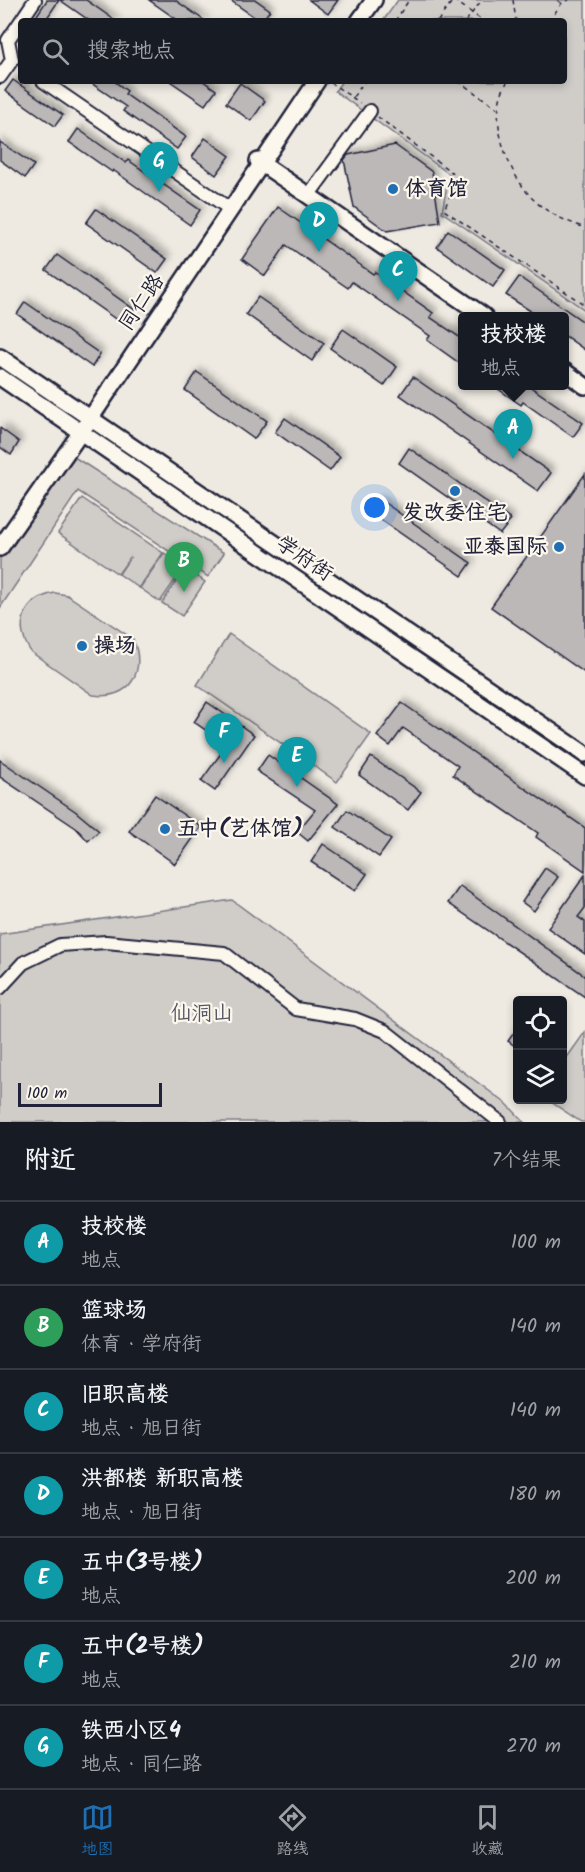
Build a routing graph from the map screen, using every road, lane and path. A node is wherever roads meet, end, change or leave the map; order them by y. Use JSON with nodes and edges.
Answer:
{"nodes":[{"id":1,"x":366,"y":0,"type":"edge"},
{"id":2,"x":374,"y":0,"type":"edge"},
{"id":3,"x":409,"y":0,"type":"edge"},
{"id":4,"x":454,"y":0,"type":"edge"},
{"id":5,"x":482,"y":0,"type":"edge"},
{"id":6,"x":513,"y":0,"type":"edge"},
{"id":7,"x":556,"y":0,"type":"edge"},
{"id":8,"x":569,"y":0,"type":"edge"},
{"id":9,"x":30,"y":2,"type":"edge"},
{"id":10,"x":562,"y":3,"type":"junction"},
{"id":11,"x":472,"y":13,"type":"junction"},
{"id":12,"x":21,"y":18,"type":"edge"},
{"id":13,"x":353,"y":18,"type":"edge"},
{"id":14,"x":361,"y":18,"type":"edge"},
{"id":15,"x":397,"y":18,"type":"edge"},
{"id":16,"x":440,"y":18,"type":"edge"},
{"id":17,"x":468,"y":18,"type":"edge"},
{"id":18,"x":479,"y":18,"type":"edge"},
{"id":19,"x":516,"y":18,"type":"edge"},
{"id":20,"x":551,"y":18,"type":"edge"},
{"id":21,"x":18,"y":23,"type":"edge"},
{"id":22,"x":17,"y":63,"type":"edge"},
{"id":23,"x":0,"y":77,"type":"edge"},
{"id":24,"x":47,"y":84,"type":"edge"},
{"id":25,"x":309,"y":84,"type":"edge"},
{"id":26,"x":315,"y":84,"type":"edge"},
{"id":27,"x":333,"y":84,"type":"edge"},
{"id":28,"x":363,"y":84,"type":"edge"},
{"id":29,"x":463,"y":84,"type":"edge"},
{"id":30,"x":506,"y":84,"type":"edge"},
{"id":31,"x":353,"y":98,"type":"junction"},
{"id":32,"x":498,"y":108,"type":"junction"},
{"id":33,"x":370,"y":111,"type":"junction"},
{"id":34,"x":260,"y":162,"type":"junction"},
{"id":35,"x":308,"y":196,"type":"junction"},
{"id":36,"x":228,"y":208,"type":"junction"},
{"id":37,"x":585,"y":228,"type":"edge"},
{"id":38,"x":585,"y":305,"type":"edge"},
{"id":39,"x":478,"y":312,"type":"edge"},
{"id":40,"x":0,"y":357,"type":"edge"},
{"id":41,"x":569,"y":375,"type":"edge"},
{"id":42,"x":0,"y":377,"type":"edge"},
{"id":43,"x":585,"y":386,"type":"edge"},
{"id":44,"x":87,"y":417,"type":"junction"},
{"id":45,"x":78,"y":430,"type":"junction"},
{"id":46,"x":0,"y":536,"type":"edge"},
{"id":47,"x":0,"y":548,"type":"edge"},
{"id":48,"x":585,"y":754,"type":"edge"},
{"id":49,"x":585,"y":776,"type":"edge"},
{"id":50,"x":0,"y":988,"type":"edge"},
{"id":51,"x":500,"y":1122,"type":"edge"}],
"edges":[{"from":1,"to":13,"type":"main road"},
{"from":2,"to":14,"type":"main road"},
{"from":3,"to":15,"type":"path"},
{"from":4,"to":11,"type":"path"},
{"from":4,"to":16,"type":"path"},
{"from":5,"to":11,"type":"path"},
{"from":6,"to":19,"type":"path"},
{"from":7,"to":10,"type":"path"},
{"from":8,"to":10,"type":"path"},
{"from":9,"to":12,"type":"street"},
{"from":10,"to":20,"type":"path"},
{"from":11,"to":17,"type":"path"},
{"from":11,"to":18,"type":"path"},
{"from":21,"to":22,"type":"street"},
{"from":22,"to":23,"type":"street"},
{"from":24,"to":36,"type":"street"},
{"from":25,"to":34,"type":"main road","name":"同仁路"},
{"from":26,"to":34,"type":"main road","name":"同仁路"},
{"from":27,"to":31,"type":"path"},
{"from":28,"to":31,"type":"path"},
{"from":29,"to":32,"type":"path"},
{"from":30,"to":32,"type":"path"},
{"from":31,"to":33,"type":"path"},
{"from":32,"to":37,"type":"path"},
{"from":33,"to":35,"type":"street"},
{"from":33,"to":38,"type":"path"},
{"from":34,"to":35,"type":"main road"},
{"from":34,"to":36,"type":"main road","name":"同仁路"},
{"from":35,"to":39,"type":"main road"},
{"from":36,"to":44,"type":"main road","name":"同仁路"},
{"from":40,"to":44,"type":"main road","name":"学府街"},
{"from":41,"to":43,"type":"main road"},
{"from":42,"to":45,"type":"main road","name":"学府街"},
{"from":44,"to":45,"type":"main road","name":"同仁路"},
{"from":44,"to":48,"type":"main road","name":"学府街"},
{"from":45,"to":46,"type":"main road","name":"同仁路"},
{"from":45,"to":47,"type":"main road","name":"同仁路"},
{"from":45,"to":49,"type":"main road","name":"学府街"},
{"from":50,"to":51,"type":"street"}]}
